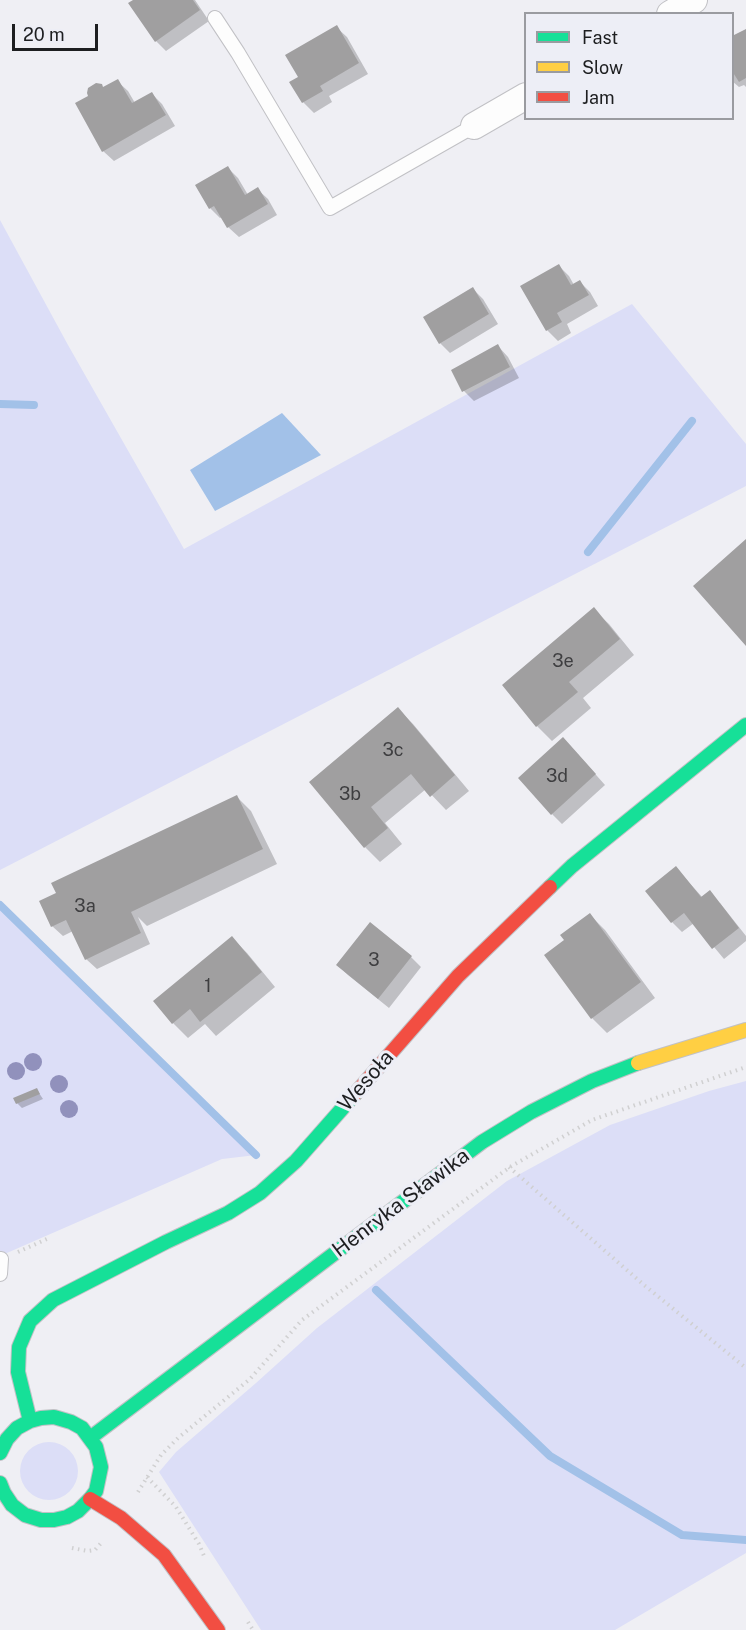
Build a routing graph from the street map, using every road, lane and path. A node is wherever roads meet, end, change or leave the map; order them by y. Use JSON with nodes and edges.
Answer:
{"nodes":[{"id":1,"x":694,"y":0,"type":"edge"},
{"id":2,"x":673,"y":12,"type":"edge"},
{"id":3,"x":215,"y":18,"type":"dead end"},
{"id":4,"x":524,"y":97,"type":"edge"},
{"id":5,"x":474,"y":126,"type":"joint"},
{"id":6,"x":746,"y":725,"type":"edge"},
{"id":7,"x":746,"y":1030,"type":"edge"},
{"id":8,"x":746,"y":1066,"type":"edge"},
{"id":9,"x":482,"y":1142,"type":"junction"},
{"id":10,"x":510,"y":1167,"type":"junction"},
{"id":11,"x":49,"y":1238,"type":"dead end"},
{"id":12,"x":1,"y":1266,"type":"edge"},
{"id":13,"x":746,"y":1368,"type":"edge"},
{"id":14,"x":30,"y":1421,"type":"junction"},
{"id":15,"x":90,"y":1438,"type":"junction"},
{"id":16,"x":0,"y":1453,"type":"edge"},
{"id":17,"x":0,"y":1483,"type":"edge"},
{"id":18,"x":90,"y":1499,"type":"junction"},
{"id":19,"x":122,"y":1518,"type":"junction"},
{"id":20,"x":66,"y":1547,"type":"dead end"},
{"id":21,"x":218,"y":1630,"type":"edge"}],
"edges":[{"from":1,"to":2,"type":"street"},
{"from":3,"to":5,"type":"lane"},
{"from":4,"to":5,"type":"street"},
{"from":6,"to":14,"type":"street","name":"Wesoła"},
{"from":7,"to":9,"type":"street","name":"Henryka Sławika"},
{"from":8,"to":10,"type":"path"},
{"from":9,"to":10,"type":"path"},
{"from":9,"to":15,"type":"street","name":"Henryka Sławika"},
{"from":10,"to":13,"type":"path"},
{"from":10,"to":19,"type":"path"},
{"from":11,"to":12,"type":"path"},
{"from":14,"to":15,"type":"street"},
{"from":14,"to":16,"type":"street"},
{"from":15,"to":18,"type":"street"},
{"from":17,"to":18,"type":"street"},
{"from":18,"to":19,"type":"street"},
{"from":19,"to":20,"type":"path"},
{"from":19,"to":21,"type":"street"}]}
